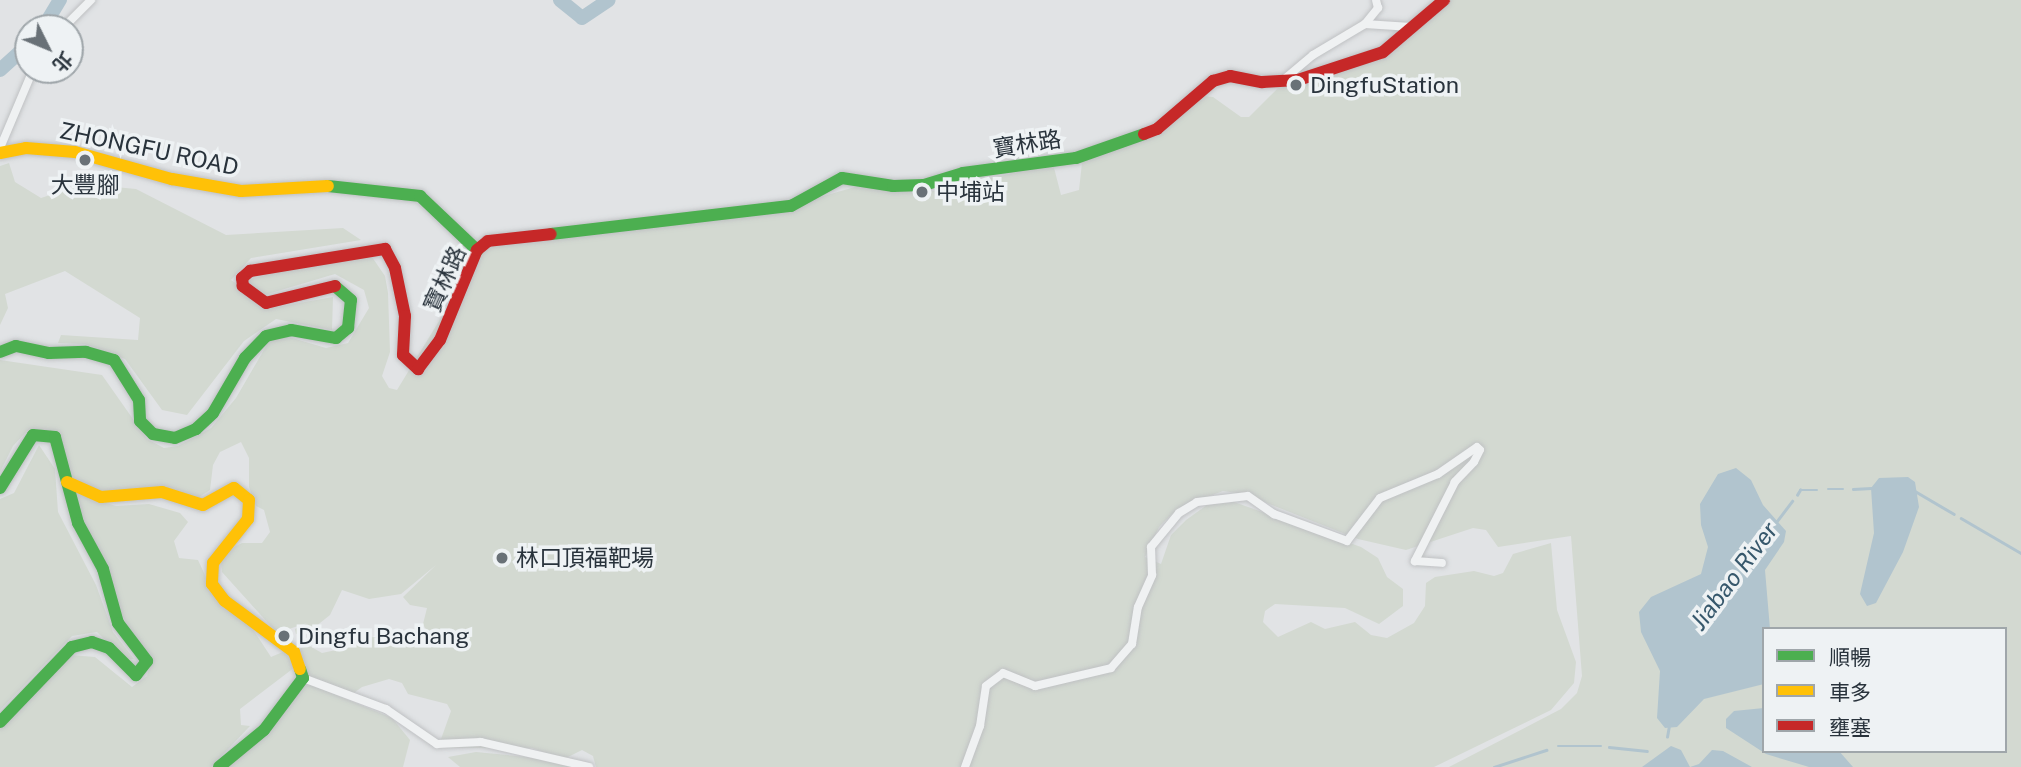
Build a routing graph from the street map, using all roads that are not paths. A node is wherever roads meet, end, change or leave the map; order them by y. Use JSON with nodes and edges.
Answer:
{"nodes":[{"id":1,"x":91,"y":0,"type":"edge"},
{"id":2,"x":1376,"y":0,"type":"edge"},
{"id":3,"x":1444,"y":0,"type":"edge"},
{"id":4,"x":77,"y":14,"type":"edge"},
{"id":5,"x":1365,"y":24,"type":"junction"},
{"id":6,"x":1411,"y":27,"type":"junction"},
{"id":7,"x":1282,"y":82,"type":"junction"},
{"id":8,"x":27,"y":84,"type":"edge"},
{"id":9,"x":0,"y":150,"type":"edge"},
{"id":10,"x":477,"y":250,"type":"junction"},
{"id":11,"x":0,"y":352,"type":"edge"},
{"id":12,"x":67,"y":482,"type":"junction"},
{"id":13,"x":0,"y":488,"type":"edge"},
{"id":14,"x":1442,"y":564,"type":"dead end"},
{"id":15,"x":303,"y":678,"type":"junction"},
{"id":16,"x":0,"y":722,"type":"edge"},
{"id":17,"x":219,"y":767,"type":"edge"},
{"id":18,"x":589,"y":767,"type":"edge"},
{"id":19,"x":965,"y":767,"type":"edge"}],
"edges":[{"from":1,"to":4,"type":"street"},
{"from":2,"to":5,"type":"street"},
{"from":3,"to":6,"type":"main road","name":"寶林路"},
{"from":5,"to":6,"type":"street"},
{"from":5,"to":7,"type":"street"},
{"from":6,"to":7,"type":"main road","name":"寶林路"},
{"from":7,"to":10,"type":"main road","name":"寶林路"},
{"from":8,"to":9,"type":"street"},
{"from":9,"to":10,"type":"main road","name":"ZHONGFU ROAD"},
{"from":10,"to":11,"type":"main road","name":"寶林路"},
{"from":12,"to":13,"type":"main road"},
{"from":12,"to":15,"type":"main road"},
{"from":12,"to":16,"type":"main road"},
{"from":14,"to":19,"type":"street"},
{"from":15,"to":17,"type":"main road"},
{"from":15,"to":18,"type":"street"}]}
